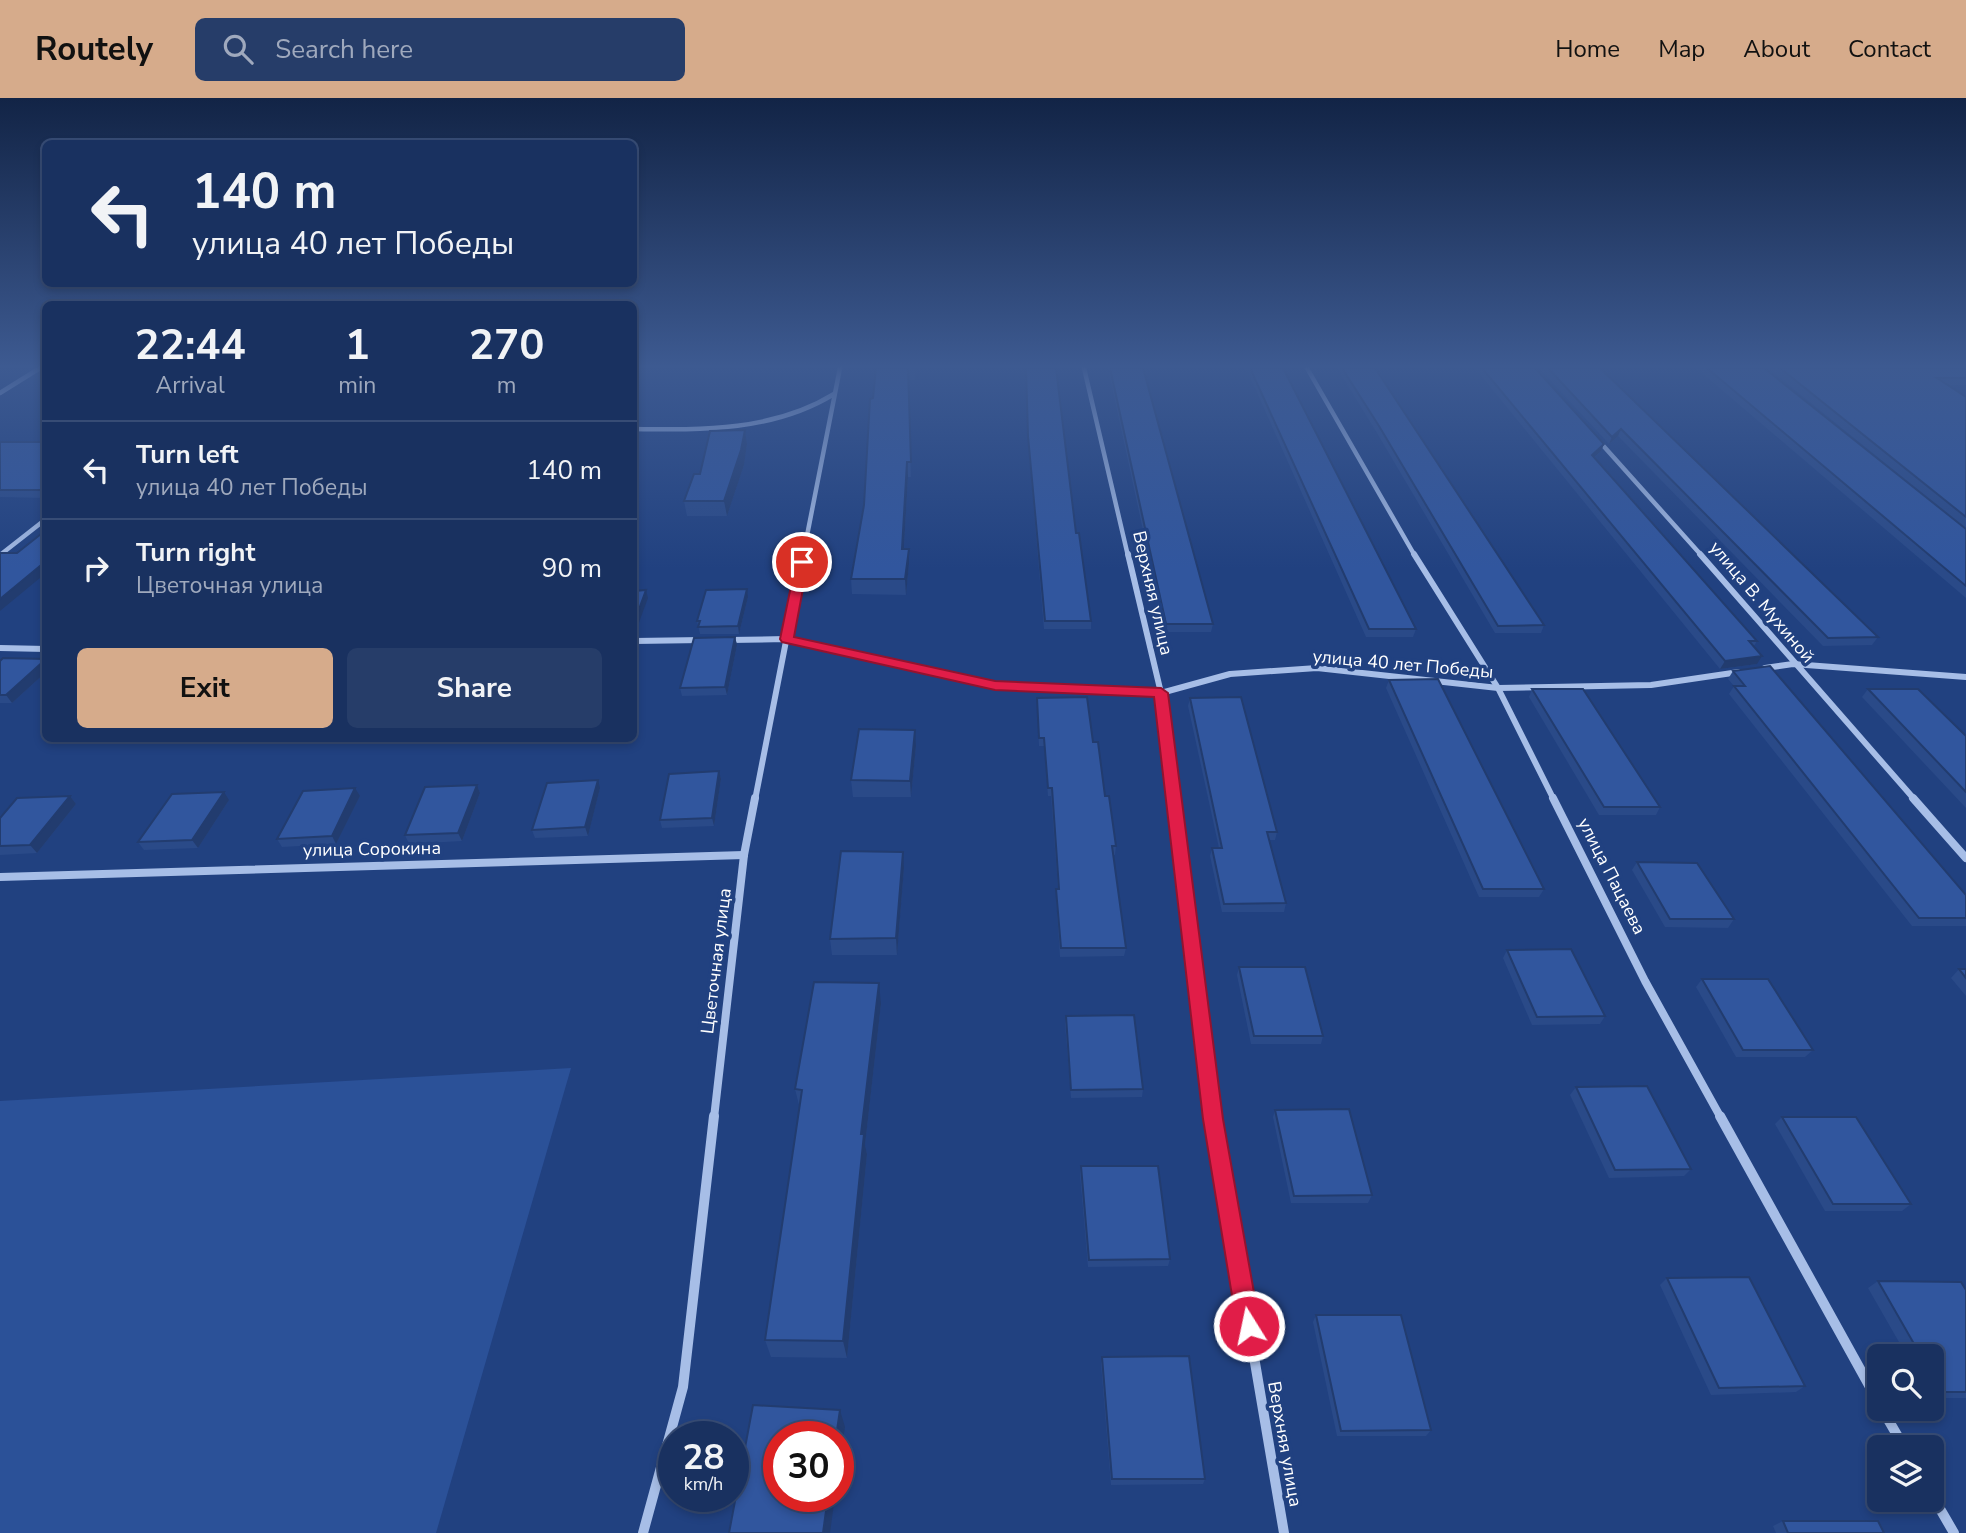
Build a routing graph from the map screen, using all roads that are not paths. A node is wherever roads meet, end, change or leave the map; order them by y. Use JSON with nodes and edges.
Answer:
{"nodes":[{"id":1,"x":826,"y":435,"type":"edge"},
{"id":2,"x":1100,"y":435,"type":"edge"},
{"id":3,"x":1345,"y":435,"type":"edge"},
{"id":4,"x":1597,"y":438,"type":"edge"},
{"id":5,"x":42,"y":522,"type":"edge"},
{"id":6,"x":0,"y":555,"type":"edge"},
{"id":7,"x":786,"y":639,"type":"junction"},
{"id":8,"x":637,"y":641,"type":"edge"},
{"id":9,"x":0,"y":648,"type":"edge"},
{"id":10,"x":42,"y":649,"type":"edge"},
{"id":11,"x":1793,"y":664,"type":"junction"},
{"id":12,"x":1754,"y":670,"type":"edge"},
{"id":13,"x":1741,"y":671,"type":"edge"},
{"id":14,"x":1966,"y":677,"type":"edge"},
{"id":15,"x":1498,"y":688,"type":"junction"},
{"id":16,"x":1161,"y":693,"type":"junction"},
{"id":17,"x":744,"y":855,"type":"junction"},
{"id":18,"x":1966,"y":858,"type":"edge"},
{"id":19,"x":0,"y":877,"type":"edge"},
{"id":20,"x":1867,"y":1382,"type":"edge"},
{"id":21,"x":1942,"y":1512,"type":"edge"},
{"id":22,"x":643,"y":1533,"type":"edge"},
{"id":23,"x":1284,"y":1533,"type":"edge"},
{"id":24,"x":1954,"y":1533,"type":"edge"}],
"edges":[{"from":1,"to":7,"type":"street","name":"Цветочная улица"},
{"from":2,"to":16,"type":"street","name":"Верхняя улица"},
{"from":3,"to":15,"type":"street","name":"улица Пацаева"},
{"from":4,"to":11,"type":"street","name":"улица В. Мухиной"},
{"from":5,"to":6,"type":"street"},
{"from":7,"to":8,"type":"street","name":"улица 40 лет Победы"},
{"from":7,"to":16,"type":"street","name":"улица 40 лет Победы"},
{"from":7,"to":17,"type":"street","name":"Цветочная улица"},
{"from":9,"to":10,"type":"street"},
{"from":11,"to":12,"type":"street"},
{"from":11,"to":14,"type":"street"},
{"from":11,"to":18,"type":"street","name":"улица В. Мухиной"},
{"from":13,"to":15,"type":"street","name":"улица 40 лет Победы"},
{"from":15,"to":16,"type":"street","name":"улица 40 лет Победы"},
{"from":15,"to":20,"type":"street","name":"улица Пацаева"},
{"from":16,"to":23,"type":"street","name":"Верхняя улица"},
{"from":17,"to":19,"type":"street","name":"улица Сорокина"},
{"from":17,"to":22,"type":"street","name":"Цветочная улица"},
{"from":21,"to":24,"type":"street"}]}
